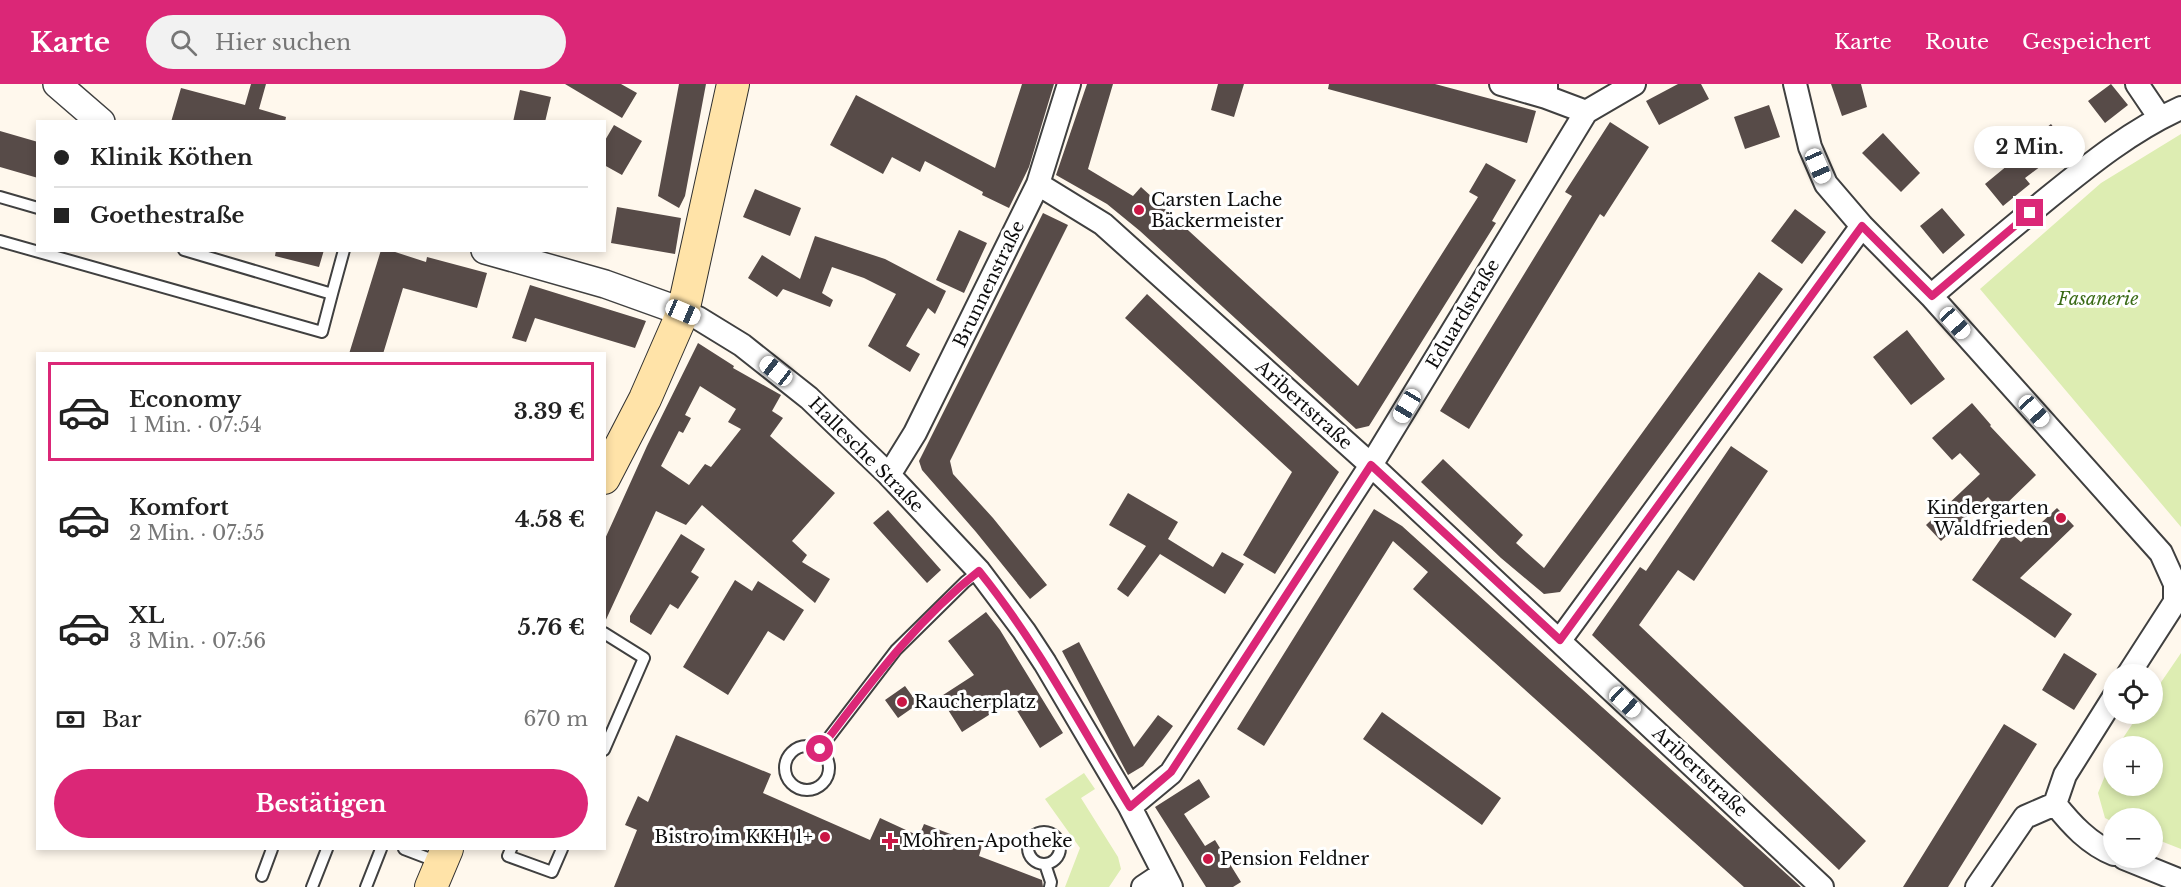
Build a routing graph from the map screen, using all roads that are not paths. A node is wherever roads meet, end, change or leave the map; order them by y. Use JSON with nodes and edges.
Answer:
{"nodes":[{"id":1,"x":57,"y":84,"type":"edge"},
{"id":2,"x":733,"y":84,"type":"edge"},
{"id":3,"x":1069,"y":84,"type":"edge"},
{"id":4,"x":1501,"y":84,"type":"edge"},
{"id":5,"x":1634,"y":84,"type":"edge"},
{"id":6,"x":1795,"y":84,"type":"edge"},
{"id":7,"x":2137,"y":84,"type":"edge"},
{"id":8,"x":1546,"y":90,"type":"edge"},
{"id":9,"x":2181,"y":108,"type":"edge"},
{"id":10,"x":1586,"y":112,"type":"junction"},
{"id":11,"x":2160,"y":117,"type":"junction"},
{"id":12,"x":99,"y":120,"type":"edge"},
{"id":13,"x":1038,"y":184,"type":"junction"},
{"id":14,"x":0,"y":197,"type":"edge"},
{"id":15,"x":36,"y":207,"type":"edge"},
{"id":16,"x":1862,"y":226,"type":"junction"},
{"id":17,"x":0,"y":241,"type":"edge"},
{"id":18,"x":36,"y":251,"type":"edge"},
{"id":19,"x":39,"y":252,"type":"edge"},
{"id":20,"x":191,"y":252,"type":"edge"},
{"id":21,"x":343,"y":252,"type":"edge"},
{"id":22,"x":492,"y":252,"type":"edge"},
{"id":23,"x":332,"y":294,"type":"junction"},
{"id":24,"x":1932,"y":296,"type":"junction"},
{"id":25,"x":683,"y":312,"type":"junction"},
{"id":26,"x":1371,"y":465,"type":"junction"},
{"id":27,"x":606,"y":474,"type":"edge"},
{"id":28,"x":889,"y":475,"type":"junction"},
{"id":29,"x":979,"y":571,"type":"junction"},
{"id":30,"x":606,"y":634,"type":"edge"},
{"id":31,"x":1560,"y":640,"type":"junction"},
{"id":32,"x":2135,"y":664,"type":"edge"},
{"id":33,"x":2103,"y":715,"type":"edge"},
{"id":34,"x":606,"y":745,"type":"edge"},
{"id":35,"x":820,"y":749,"type":"junction"},
{"id":36,"x":2055,"y":804,"type":"junction"},
{"id":37,"x":1130,"y":807,"type":"junction"},
{"id":38,"x":2103,"y":849,"type":"edge"},
{"id":39,"x":272,"y":850,"type":"edge"},
{"id":40,"x":327,"y":850,"type":"edge"},
{"id":41,"x":381,"y":850,"type":"edge"},
{"id":42,"x":406,"y":850,"type":"edge"},
{"id":43,"x":511,"y":850,"type":"edge"},
{"id":44,"x":562,"y":850,"type":"edge"},
{"id":45,"x":1045,"y":864,"type":"dead end"},
{"id":46,"x":439,"y":866,"type":"edge"},
{"id":47,"x":2149,"y":868,"type":"edge"},
{"id":48,"x":262,"y":876,"type":"dead end"},
{"id":49,"x":1167,"y":880,"type":"edge"},
{"id":50,"x":2181,"y":881,"type":"edge"},
{"id":51,"x":312,"y":887,"type":"edge"},
{"id":52,"x":366,"y":887,"type":"edge"},
{"id":53,"x":1050,"y":887,"type":"edge"},
{"id":54,"x":1143,"y":887,"type":"edge"},
{"id":55,"x":1822,"y":887,"type":"edge"},
{"id":56,"x":1977,"y":887,"type":"edge"}],
"edges":[{"from":1,"to":12,"type":"street"},
{"from":2,"to":25,"type":"main road"},
{"from":3,"to":13,"type":"street","name":"Brunnenstraße"},
{"from":4,"to":8,"type":"street"},
{"from":5,"to":10,"type":"street"},
{"from":6,"to":16,"type":"street"},
{"from":7,"to":11,"type":"street"},
{"from":8,"to":10,"type":"street"},
{"from":9,"to":11,"type":"street"},
{"from":10,"to":26,"type":"street","name":"Eduardstraße"},
{"from":11,"to":24,"type":"street"},
{"from":13,"to":26,"type":"street","name":"Aribertstraße"},
{"from":13,"to":28,"type":"street","name":"Brunnenstraße"},
{"from":14,"to":15,"type":"lane"},
{"from":16,"to":24,"type":"street"},
{"from":16,"to":31,"type":"street"},
{"from":17,"to":18,"type":"lane"},
{"from":19,"to":23,"type":"lane"},
{"from":20,"to":23,"type":"lane"},
{"from":21,"to":23,"type":"lane"},
{"from":22,"to":25,"type":"street"},
{"from":24,"to":32,"type":"street"},
{"from":25,"to":27,"type":"main road"},
{"from":25,"to":28,"type":"street","name":"Hallesche Straße"},
{"from":26,"to":31,"type":"street","name":"Aribertstraße"},
{"from":26,"to":37,"type":"street","name":"Eduardstraße"},
{"from":28,"to":29,"type":"street","name":"Hallesche Straße"},
{"from":29,"to":35,"type":"lane"},
{"from":29,"to":37,"type":"street","name":"Hallesche Straße"},
{"from":30,"to":34,"type":"lane"},
{"from":31,"to":55,"type":"street","name":"Aribertstraße"},
{"from":33,"to":36,"type":"street"},
{"from":35,"to":35,"type":"lane"},
{"from":36,"to":38,"type":"street"},
{"from":36,"to":56,"type":"street"},
{"from":37,"to":49,"type":"street","name":"Hallesche Straße"},
{"from":39,"to":48,"type":"lane"},
{"from":40,"to":51,"type":"lane"},
{"from":41,"to":52,"type":"lane"},
{"from":42,"to":46,"type":"lane"},
{"from":43,"to":44,"type":"lane"},
{"from":45,"to":53,"type":"lane"},
{"from":47,"to":50,"type":"street"},
{"from":49,"to":54,"type":"street"}]}
